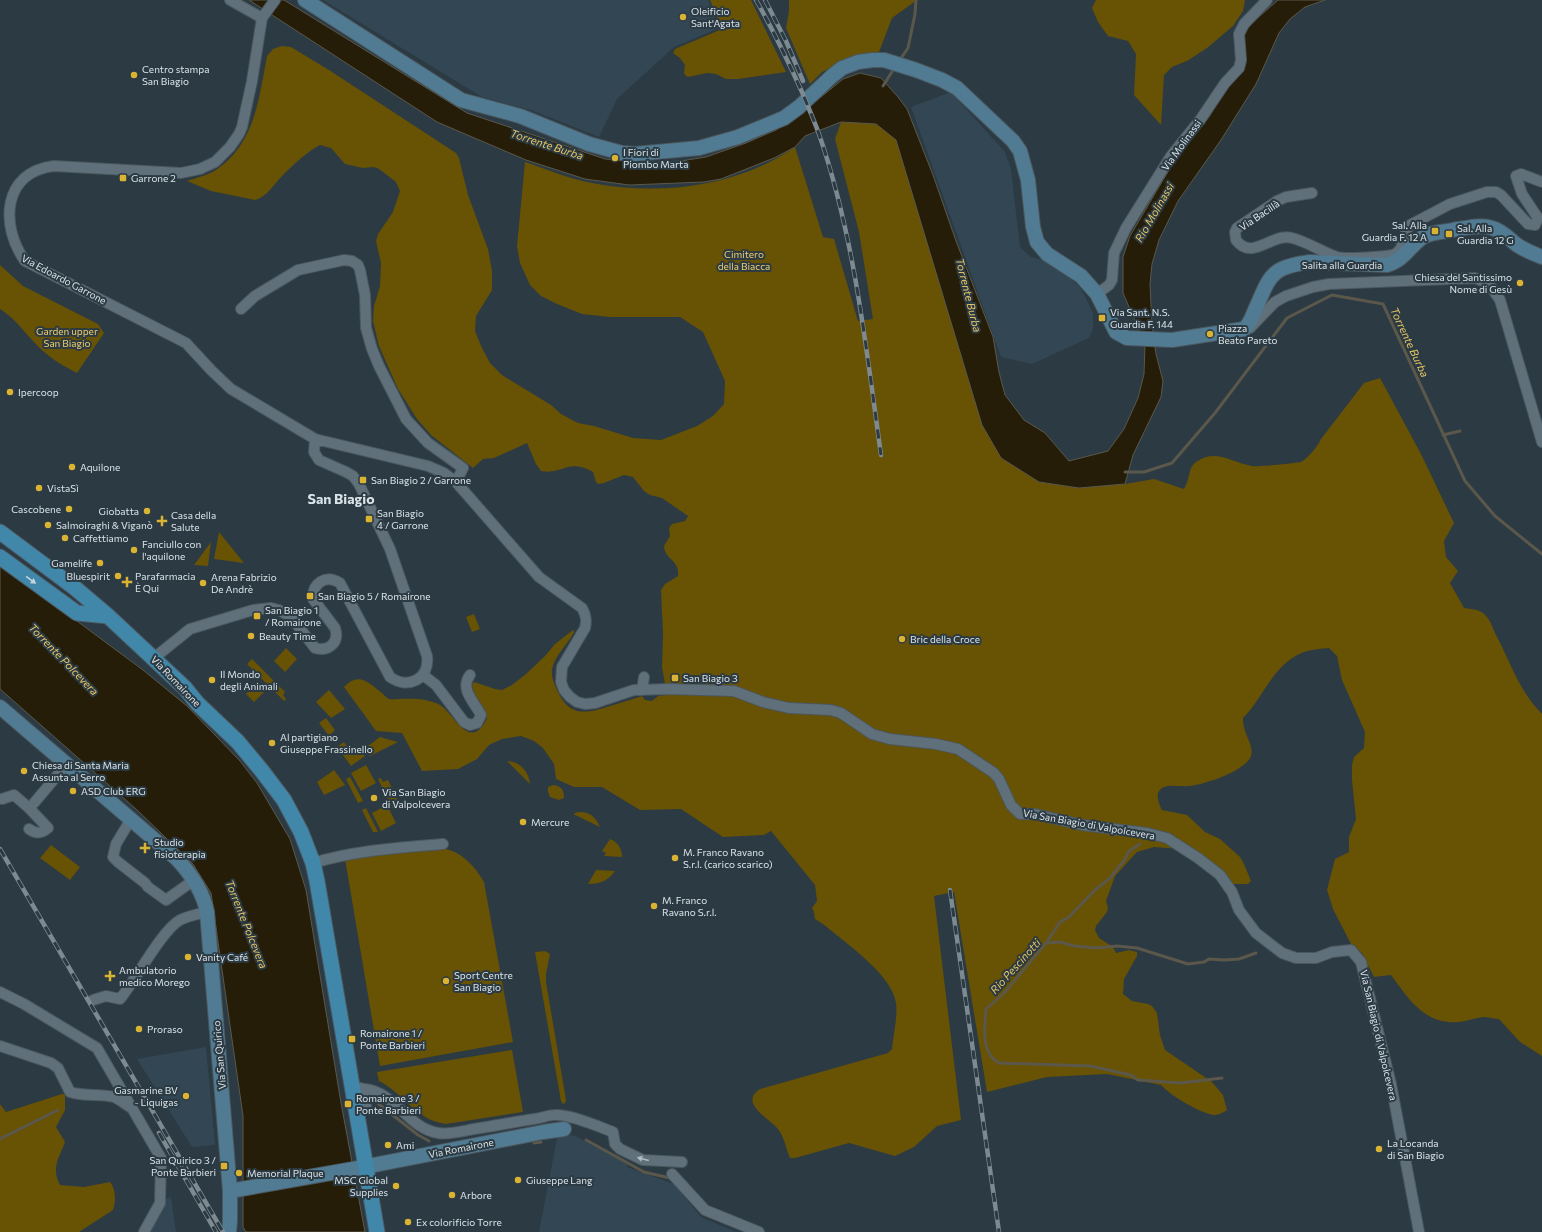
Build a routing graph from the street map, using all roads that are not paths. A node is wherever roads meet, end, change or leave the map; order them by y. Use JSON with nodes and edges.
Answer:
{"nodes":[{"id":1,"x":230,"y":0,"type":"edge"},
{"id":2,"x":275,"y":0,"type":"edge"},
{"id":3,"x":306,"y":0,"type":"edge"},
{"id":4,"x":1267,"y":0,"type":"edge"},
{"id":5,"x":264,"y":16,"type":"junction"},
{"id":6,"x":1542,"y":182,"type":"edge"},
{"id":7,"x":1312,"y":193,"type":"dead end"},
{"id":8,"x":1542,"y":257,"type":"edge"},
{"id":9,"x":1338,"y":260,"type":"junction"},
{"id":10,"x":1097,"y":294,"type":"junction"},
{"id":11,"x":242,"y":309,"type":"dead end"},
{"id":12,"x":1244,"y":329,"type":"junction"},
{"id":13,"x":315,"y":439,"type":"junction"},
{"id":14,"x":1542,"y":442,"type":"edge"},
{"id":15,"x":456,"y":482,"type":"junction"},
{"id":16,"x":0,"y":532,"type":"edge"},
{"id":17,"x":0,"y":557,"type":"edge"},
{"id":18,"x":108,"y":616,"type":"junction"},
{"id":19,"x":154,"y":658,"type":"junction"},
{"id":20,"x":423,"y":675,"type":"junction"},
{"id":21,"x":470,"y":675,"type":"dead end"},
{"id":22,"x":644,"y":677,"type":"dead end"},
{"id":23,"x":642,"y":690,"type":"junction"},
{"id":24,"x":0,"y":707,"type":"edge"},
{"id":25,"x":61,"y":771,"type":"dead end"},
{"id":26,"x":2,"y":799,"type":"dead end"},
{"id":27,"x":31,"y":806,"type":"junction"},
{"id":28,"x":131,"y":819,"type":"junction"},
{"id":29,"x":29,"y":829,"type":"dead end"},
{"id":30,"x":443,"y":844,"type":"dead end"},
{"id":31,"x":313,"y":863,"type":"junction"},
{"id":32,"x":195,"y":881,"type":"junction"},
{"id":33,"x":207,"y":912,"type":"junction"},
{"id":34,"x":0,"y":992,"type":"edge"},
{"id":35,"x":93,"y":1000,"type":"dead end"},
{"id":36,"x":0,"y":1046,"type":"edge"},
{"id":37,"x":357,"y":1088,"type":"junction"},
{"id":38,"x":366,"y":1106,"type":"dead end"},
{"id":39,"x":132,"y":1108,"type":"junction"},
{"id":40,"x":564,"y":1129,"type":"dead end"},
{"id":41,"x":682,"y":1162,"type":"dead end"},
{"id":42,"x":359,"y":1167,"type":"junction"},
{"id":43,"x":672,"y":1174,"type":"dead end"},
{"id":44,"x":236,"y":1190,"type":"junction"},
{"id":45,"x":144,"y":1232,"type":"edge"},
{"id":46,"x":229,"y":1232,"type":"edge"},
{"id":47,"x":377,"y":1232,"type":"edge"},
{"id":48,"x":759,"y":1232,"type":"edge"},
{"id":49,"x":1419,"y":1232,"type":"edge"}],
"edges":[{"from":1,"to":5,"type":"street"},
{"from":2,"to":5,"type":"street"},
{"from":3,"to":10,"type":"main road"},
{"from":4,"to":10,"type":"street","name":"Via Molinassi"},
{"from":5,"to":13,"type":"street","name":"Via Edoardo Garrone"},
{"from":6,"to":9,"type":"street"},
{"from":7,"to":9,"type":"street","name":"Via Bacillà"},
{"from":8,"to":9,"type":"main road","name":"Salita alla Guardia"},
{"from":9,"to":12,"type":"main road","name":"Salita alla Guardia"},
{"from":10,"to":12,"type":"main road"},
{"from":11,"to":15,"type":"street"},
{"from":12,"to":14,"type":"street"},
{"from":13,"to":15,"type":"street","name":"Via San Biagio di Valpolcevera"},
{"from":13,"to":20,"type":"street"},
{"from":15,"to":23,"type":"street","name":"Via San Biagio di Valpolcevera"},
{"from":16,"to":18,"type":"main road","name":"Via Romairone"},
{"from":17,"to":18,"type":"main road","one_way":true},
{"from":18,"to":19,"type":"main road","name":"Via Romairone"},
{"from":19,"to":20,"type":"street"},
{"from":19,"to":31,"type":"main road","name":"Via Romairone"},
{"from":20,"to":21,"type":"street"},
{"from":22,"to":23,"type":"street"},
{"from":23,"to":49,"type":"street","name":"Via San Biagio di Valpolcevera"},
{"from":24,"to":28,"type":"main road","name":"Via San Quirico"},
{"from":25,"to":27,"type":"street"},
{"from":26,"to":27,"type":"street"},
{"from":27,"to":29,"type":"street"},
{"from":28,"to":32,"type":"main road","name":"Via San Quirico"},
{"from":28,"to":32,"type":"street"},
{"from":30,"to":31,"type":"street"},
{"from":31,"to":37,"type":"main road","name":"Via Romairone"},
{"from":32,"to":33,"type":"main road","name":"Via San Quirico"},
{"from":33,"to":35,"type":"street"},
{"from":33,"to":44,"type":"main road","name":"Via San Quirico"},
{"from":34,"to":39,"type":"street"},
{"from":36,"to":39,"type":"street"},
{"from":37,"to":38,"type":"street"},
{"from":41,"to":37,"type":"street","name":"Via Romairone","one_way":true},
{"from":37,"to":42,"type":"main road","name":"Via Romairone"},
{"from":39,"to":45,"type":"street"},
{"from":40,"to":42,"type":"main road","name":"Via Romairone"},
{"from":42,"to":44,"type":"main road"},
{"from":42,"to":47,"type":"main road"},
{"from":43,"to":48,"type":"street"},
{"from":44,"to":46,"type":"main road","name":"Via San Quirico"}]}
